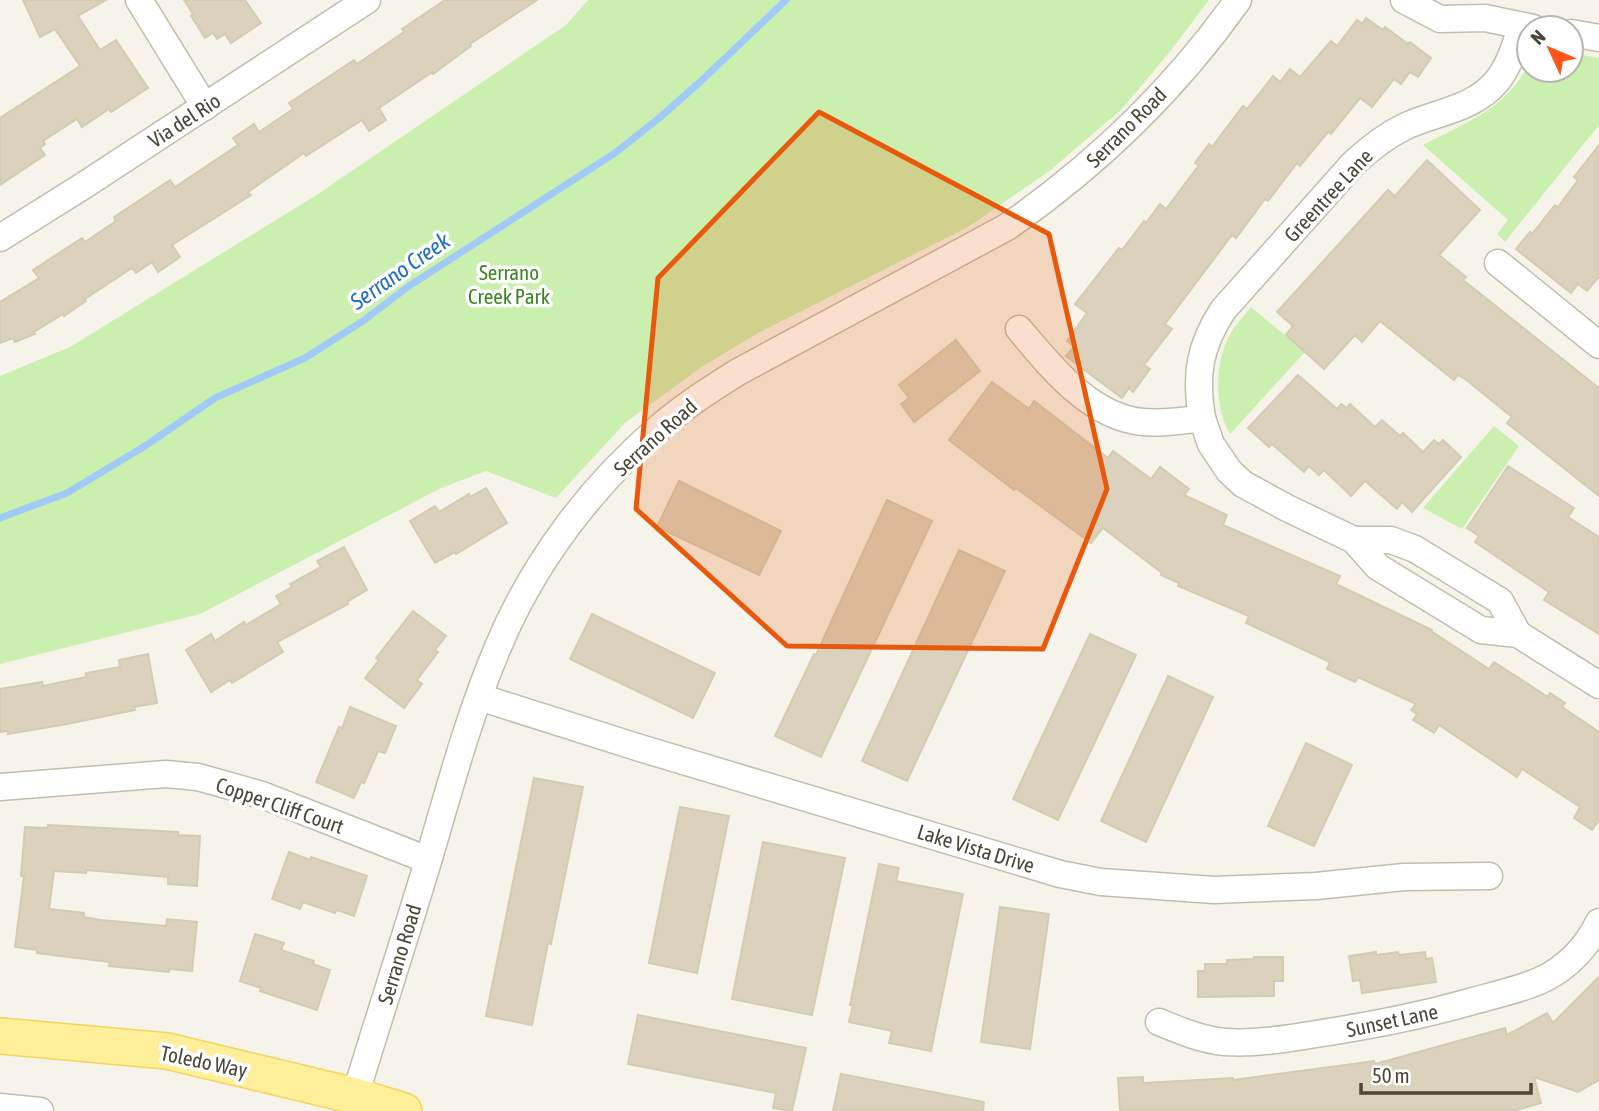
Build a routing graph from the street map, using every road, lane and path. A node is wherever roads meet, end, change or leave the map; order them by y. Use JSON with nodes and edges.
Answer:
{"nodes":[{"id":1,"x":139,"y":0,"type":"edge"},
{"id":2,"x":367,"y":0,"type":"edge"},
{"id":3,"x":1238,"y":0,"type":"edge"},
{"id":4,"x":1404,"y":0,"type":"edge"},
{"id":5,"x":1463,"y":0,"type":"edge"},
{"id":6,"x":1444,"y":9,"type":"edge"},
{"id":7,"x":1485,"y":18,"type":"junction"},
{"id":8,"x":1515,"y":24,"type":"edge"},
{"id":9,"x":1515,"y":50,"type":"edge"},
{"id":10,"x":205,"y":107,"type":"junction"},
{"id":11,"x":0,"y":237,"type":"edge"},
{"id":12,"x":1498,"y":262,"type":"dead end"},
{"id":13,"x":1019,"y":329,"type":"dead end"},
{"id":14,"x":1598,"y":342,"type":"edge"},
{"id":15,"x":1202,"y":418,"type":"junction"},
{"id":16,"x":1599,"y":685,"type":"edge"},
{"id":17,"x":479,"y":696,"type":"junction"},
{"id":18,"x":0,"y":787,"type":"edge"},
{"id":19,"x":428,"y":860,"type":"junction"},
{"id":20,"x":1489,"y":876,"type":"dead end"},
{"id":21,"x":1599,"y":922,"type":"edge"},
{"id":22,"x":1159,"y":1022,"type":"dead end"},
{"id":23,"x":0,"y":1036,"type":"edge"},
{"id":24,"x":355,"y":1096,"type":"junction"},
{"id":25,"x":0,"y":1107,"type":"edge"},
{"id":26,"x":40,"y":1111,"type":"edge"},
{"id":27,"x":404,"y":1111,"type":"edge"}],
"edges":[{"from":1,"to":10,"type":"street"},
{"from":2,"to":10,"type":"street","name":"Via del Rio"},
{"from":3,"to":17,"type":"street","name":"Serrano Road"},
{"from":4,"to":6,"type":"street"},
{"from":5,"to":7,"type":"street"},
{"from":6,"to":7,"type":"street"},
{"from":7,"to":8,"type":"street"},
{"from":9,"to":15,"type":"street","name":"Greentree Lane"},
{"from":10,"to":11,"type":"street","name":"Via del Rio"},
{"from":12,"to":14,"type":"street"},
{"from":13,"to":15,"type":"street"},
{"from":15,"to":16,"type":"street","name":"Greentree Lane"},
{"from":17,"to":19,"type":"street","name":"Serrano Road"},
{"from":17,"to":20,"type":"street","name":"Lake Vista Drive"},
{"from":18,"to":19,"type":"street","name":"Copper Cliff Court"},
{"from":19,"to":24,"type":"street","name":"Serrano Road"},
{"from":21,"to":22,"type":"street","name":"Sunset Lane"},
{"from":23,"to":24,"type":"main road","name":"Toledo Way"},
{"from":24,"to":27,"type":"main road","name":"Toledo Way"},
{"from":25,"to":26,"type":"street"}]}
